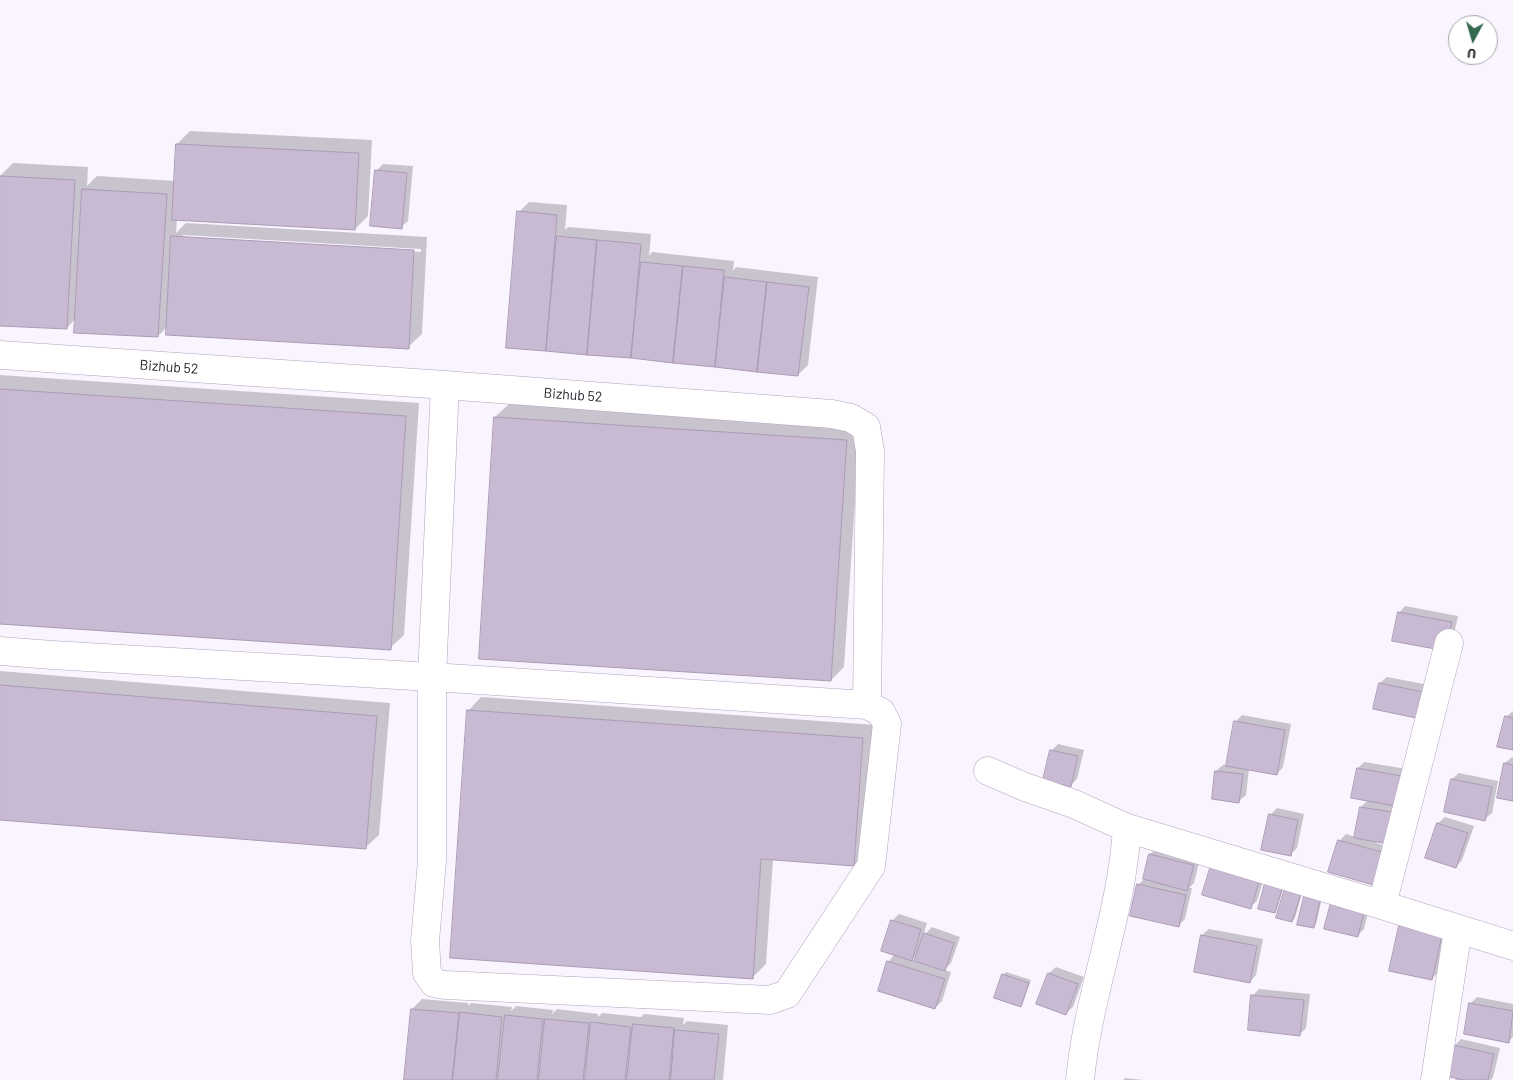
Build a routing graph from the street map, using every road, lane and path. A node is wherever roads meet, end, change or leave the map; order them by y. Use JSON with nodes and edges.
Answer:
{"nodes":[{"id":1,"x":0,"y":355,"type":"edge"},
{"id":2,"x":445,"y":385,"type":"junction"},
{"id":3,"x":1449,"y":643,"type":"dead end"},
{"id":4,"x":0,"y":651,"type":"edge"},
{"id":5,"x":432,"y":677,"type":"junction"},
{"id":6,"x":867,"y":704,"type":"junction"},
{"id":7,"x":988,"y":771,"type":"dead end"},
{"id":8,"x":1127,"y":828,"type":"junction"},
{"id":9,"x":1382,"y":905,"type":"junction"},
{"id":10,"x":1458,"y":929,"type":"junction"},
{"id":11,"x":1513,"y":946,"type":"edge"},
{"id":12,"x":1080,"y":1080,"type":"edge"},
{"id":13,"x":1435,"y":1080,"type":"edge"}],
"edges":[{"from":1,"to":2,"type":"street","name":"Bizhub 52"},
{"from":2,"to":5,"type":"street"},
{"from":2,"to":6,"type":"street","name":"Bizhub 52"},
{"from":3,"to":9,"type":"street"},
{"from":4,"to":5,"type":"street"},
{"from":5,"to":6,"type":"street"},
{"from":5,"to":6,"type":"street"},
{"from":7,"to":8,"type":"street"},
{"from":8,"to":9,"type":"street"},
{"from":8,"to":12,"type":"street"},
{"from":9,"to":10,"type":"street"},
{"from":10,"to":11,"type":"street"},
{"from":10,"to":13,"type":"street"}]}
